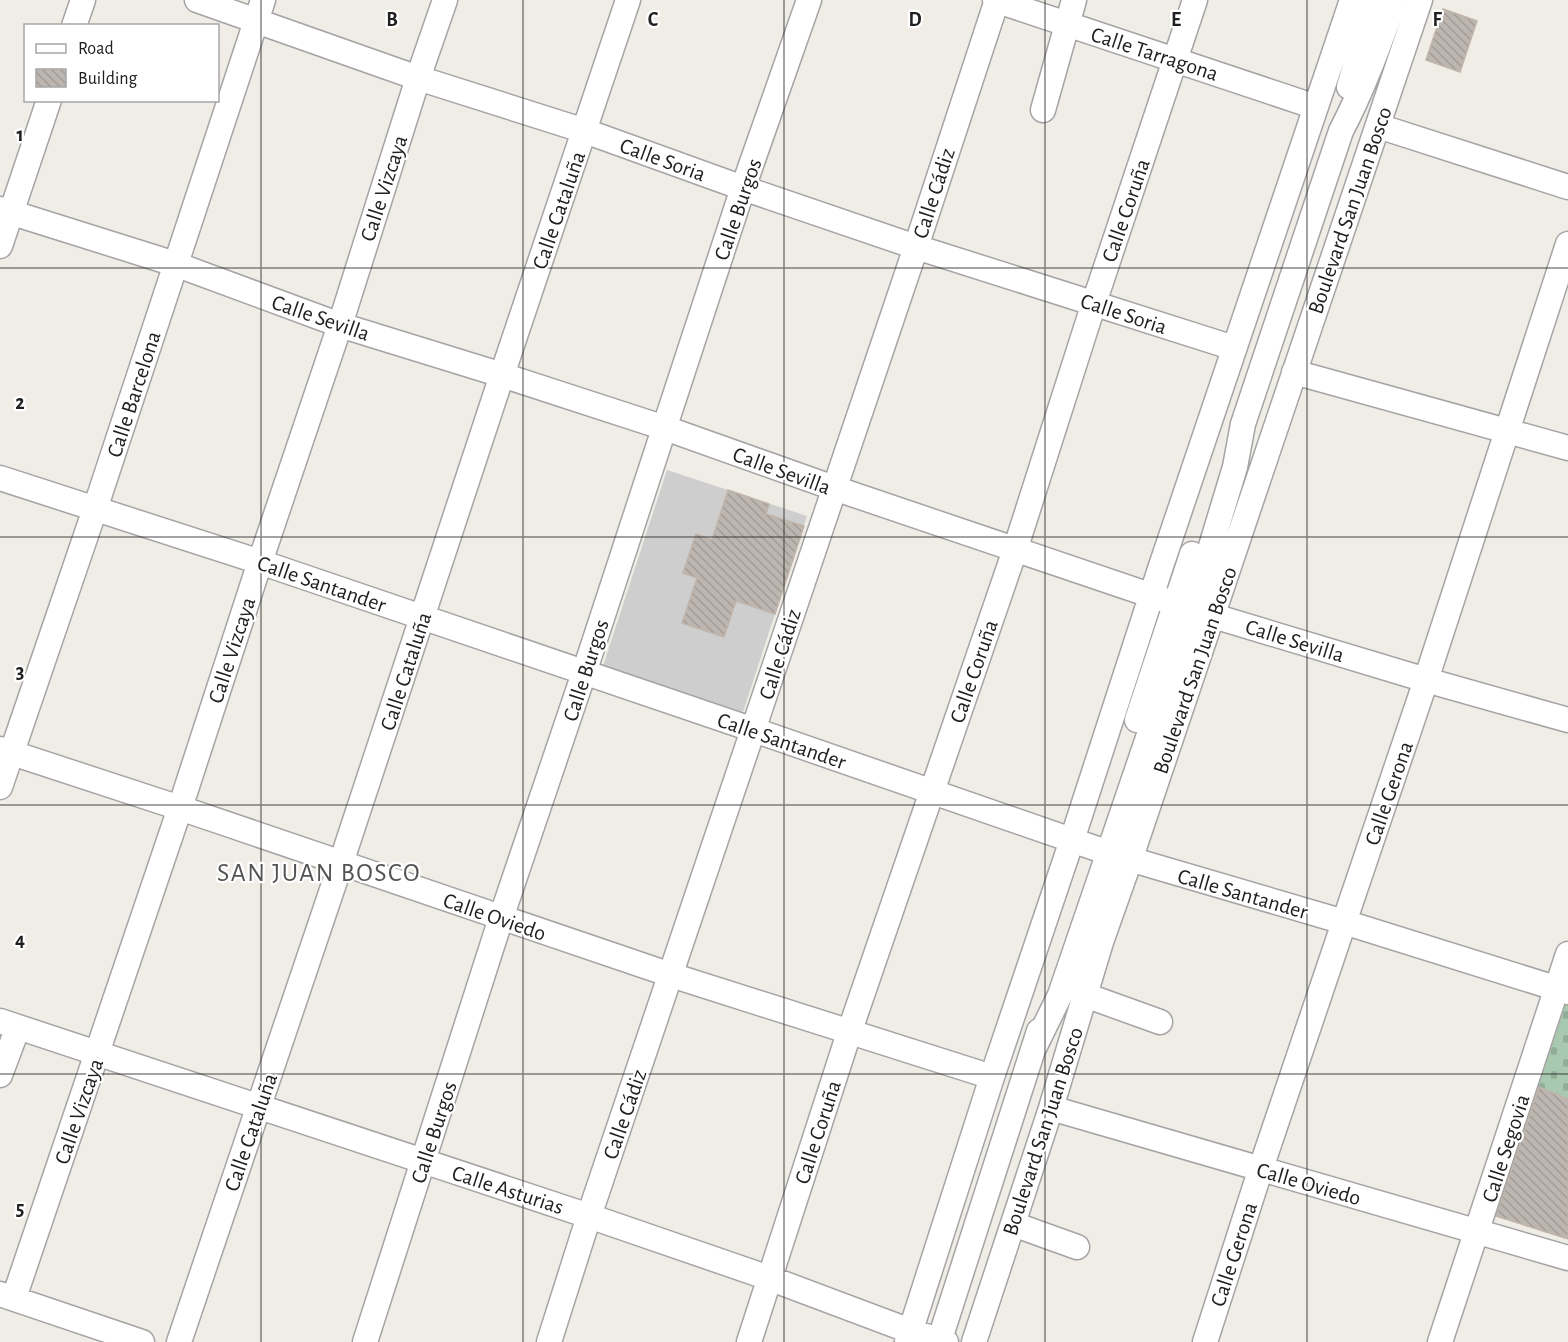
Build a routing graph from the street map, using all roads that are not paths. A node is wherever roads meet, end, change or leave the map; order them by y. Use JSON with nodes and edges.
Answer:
{"nodes":[{"id":1,"x":83,"y":0,"type":"edge"},
{"id":2,"x":197,"y":0,"type":"edge"},
{"id":3,"x":445,"y":0,"type":"edge"},
{"id":4,"x":628,"y":0,"type":"edge"},
{"id":5,"x":809,"y":0,"type":"edge"},
{"id":6,"x":996,"y":0,"type":"edge"},
{"id":7,"x":1074,"y":0,"type":"edge"},
{"id":8,"x":1195,"y":0,"type":"edge"},
{"id":9,"x":1352,"y":0,"type":"edge"},
{"id":10,"x":1374,"y":0,"type":"edge"},
{"id":11,"x":1395,"y":0,"type":"edge"},
{"id":12,"x":1420,"y":0,"type":"edge"},
{"id":13,"x":259,"y":10,"type":"edge"},
{"id":14,"x":75,"y":24,"type":"edge"},
{"id":15,"x":1066,"y":24,"type":"junction"},
{"id":16,"x":1176,"y":60,"type":"junction"},
{"id":17,"x":418,"y":78,"type":"junction"},
{"id":18,"x":48,"y":102,"type":"edge"},
{"id":19,"x":1316,"y":106,"type":"junction"},
{"id":20,"x":1043,"y":110,"type":"dead end"},
{"id":21,"x":1378,"y":126,"type":"junction"},
{"id":22,"x":585,"y":131,"type":"junction"},
{"id":23,"x":1341,"y":131,"type":"junction"},
{"id":24,"x":1568,"y":187,"type":"edge"},
{"id":25,"x":743,"y":188,"type":"junction"},
{"id":26,"x":6,"y":211,"type":"edge"},
{"id":27,"x":1568,"y":244,"type":"edge"},
{"id":28,"x":0,"y":246,"type":"edge"},
{"id":29,"x":916,"y":247,"type":"junction"},
{"id":30,"x":175,"y":264,"type":"junction"},
{"id":31,"x":1094,"y":303,"type":"junction"},
{"id":32,"x":340,"y":325,"type":"junction"},
{"id":33,"x":1234,"y":348,"type":"junction"},
{"id":34,"x":1294,"y":372,"type":"junction"},
{"id":35,"x":502,"y":375,"type":"junction"},
{"id":36,"x":665,"y":428,"type":"junction"},
{"id":37,"x":1507,"y":430,"type":"junction"},
{"id":38,"x":1568,"y":448,"type":"edge"},
{"id":39,"x":0,"y":478,"type":"edge"},
{"id":40,"x":834,"y":488,"type":"junction"},
{"id":41,"x":95,"y":509,"type":"junction"},
{"id":42,"x":1015,"y":550,"type":"junction"},
{"id":43,"x":260,"y":562,"type":"junction"},
{"id":44,"x":1151,"y":595,"type":"junction"},
{"id":45,"x":1193,"y":609,"type":"junction"},
{"id":46,"x":423,"y":617,"type":"junction"},
{"id":47,"x":584,"y":673,"type":"junction"},
{"id":48,"x":1426,"y":680,"type":"junction"},
{"id":49,"x":1568,"y":720,"type":"edge"},
{"id":50,"x":754,"y":730,"type":"junction"},
{"id":51,"x":6,"y":751,"type":"edge"},
{"id":52,"x":0,"y":787,"type":"edge"},
{"id":53,"x":932,"y":793,"type":"junction"},
{"id":54,"x":180,"y":808,"type":"junction"},
{"id":55,"x":1101,"y":850,"type":"junction"},
{"id":56,"x":341,"y":863,"type":"junction"},
{"id":57,"x":501,"y":918,"type":"junction"},
{"id":58,"x":1344,"y":922,"type":"junction"},
{"id":59,"x":1568,"y":954,"type":"edge"},
{"id":60,"x":671,"y":975,"type":"junction"},
{"id":61,"x":1562,"y":990,"type":"edge"},
{"id":62,"x":1085,"y":995,"type":"junction"},
{"id":63,"x":1160,"y":1022,"type":"dead end"},
{"id":64,"x":9,"y":1024,"type":"edge"},
{"id":65,"x":849,"y":1033,"type":"junction"},
{"id":66,"x":98,"y":1054,"type":"junction"},
{"id":67,"x":0,"y":1075,"type":"edge"},
{"id":68,"x":992,"y":1077,"type":"junction"},
{"id":69,"x":259,"y":1107,"type":"junction"},
{"id":70,"x":1051,"y":1108,"type":"junction"},
{"id":71,"x":424,"y":1161,"type":"junction"},
{"id":72,"x":1261,"y":1168,"type":"junction"},
{"id":73,"x":589,"y":1216,"type":"junction"},
{"id":74,"x":1013,"y":1224,"type":"junction"},
{"id":75,"x":1477,"y":1233,"type":"junction"},
{"id":76,"x":1077,"y":1247,"type":"dead end"},
{"id":77,"x":1568,"y":1258,"type":"edge"},
{"id":78,"x":769,"y":1278,"type":"junction"},
{"id":79,"x":7,"y":1296,"type":"edge"},
{"id":80,"x":909,"y":1336,"type":"edge"},
{"id":81,"x":942,"y":1341,"type":"edge"},
{"id":82,"x":142,"y":1342,"type":"edge"},
{"id":83,"x":179,"y":1342,"type":"edge"},
{"id":84,"x":365,"y":1342,"type":"edge"},
{"id":85,"x":549,"y":1342,"type":"edge"},
{"id":86,"x":749,"y":1342,"type":"edge"},
{"id":87,"x":974,"y":1342,"type":"edge"},
{"id":88,"x":1205,"y":1342,"type":"edge"},
{"id":89,"x":1440,"y":1342,"type":"edge"}],
"edges":[{"from":1,"to":14,"type":"street"},
{"from":2,"to":13,"type":"street","name":"Calle Soria"},
{"from":3,"to":17,"type":"street","name":"Calle Vizcaya"},
{"from":4,"to":22,"type":"street","name":"Calle Cataluña"},
{"from":5,"to":25,"type":"street","name":"Calle Burgos"},
{"from":6,"to":15,"type":"street","name":"Calle Tarragona"},
{"from":6,"to":29,"type":"street","name":"Calle Cádiz"},
{"from":7,"to":15,"type":"street"},
{"from":8,"to":16,"type":"street","name":"Calle Coruña"},
{"from":9,"to":19,"type":"street","name":"Boulevard San Juan Bosco"},
{"from":10,"to":23,"type":"street"},
{"from":11,"to":23,"type":"street"},
{"from":12,"to":21,"type":"street","name":"Boulevard San Juan Bosco"},
{"from":13,"to":17,"type":"street","name":"Calle Soria"},
{"from":13,"to":30,"type":"street","name":"Calle Barcelona"},
{"from":15,"to":16,"type":"street","name":"Calle Tarragona"},
{"from":15,"to":20,"type":"street"},
{"from":16,"to":19,"type":"street","name":"Calle Tarragona"},
{"from":16,"to":31,"type":"street","name":"Calle Coruña"},
{"from":17,"to":22,"type":"street","name":"Calle Soria"},
{"from":17,"to":32,"type":"street","name":"Calle Vizcaya"},
{"from":18,"to":26,"type":"street"},
{"from":19,"to":33,"type":"street","name":"Boulevard San Juan Bosco"},
{"from":21,"to":24,"type":"street"},
{"from":21,"to":34,"type":"street","name":"Boulevard San Juan Bosco"},
{"from":22,"to":25,"type":"street","name":"Calle Soria"},
{"from":22,"to":35,"type":"street","name":"Calle Cataluña"},
{"from":23,"to":45,"type":"street"},
{"from":25,"to":29,"type":"street","name":"Calle Soria"},
{"from":25,"to":36,"type":"street","name":"Calle Burgos"},
{"from":26,"to":28,"type":"street"},
{"from":26,"to":30,"type":"street","name":"Calle Sevilla"},
{"from":27,"to":37,"type":"street","name":"Calle Gerona"},
{"from":29,"to":31,"type":"street","name":"Calle Soria"},
{"from":29,"to":40,"type":"street","name":"Calle Cádiz"},
{"from":30,"to":32,"type":"street","name":"Calle Sevilla"},
{"from":30,"to":41,"type":"street","name":"Calle Barcelona"},
{"from":31,"to":33,"type":"street","name":"Calle Soria"},
{"from":31,"to":42,"type":"street","name":"Calle Coruña"},
{"from":32,"to":35,"type":"street","name":"Calle Sevilla"},
{"from":32,"to":43,"type":"street","name":"Calle Vizcaya"},
{"from":33,"to":44,"type":"street","name":"Boulevard San Juan Bosco"},
{"from":34,"to":37,"type":"street"},
{"from":34,"to":45,"type":"street","name":"Boulevard San Juan Bosco"},
{"from":35,"to":36,"type":"street","name":"Calle Sevilla"},
{"from":35,"to":46,"type":"street","name":"Calle Cataluña"},
{"from":36,"to":40,"type":"street","name":"Calle Sevilla"},
{"from":36,"to":47,"type":"street","name":"Calle Burgos"},
{"from":37,"to":38,"type":"street"},
{"from":37,"to":48,"type":"street","name":"Calle Gerona"},
{"from":39,"to":41,"type":"street","name":"Calle Santander"},
{"from":40,"to":42,"type":"street","name":"Calle Sevilla"},
{"from":40,"to":50,"type":"street","name":"Calle Cádiz"},
{"from":41,"to":43,"type":"street","name":"Calle Santander"},
{"from":41,"to":51,"type":"street","name":"Calle Barcelona"},
{"from":42,"to":44,"type":"street","name":"Calle Sevilla"},
{"from":42,"to":53,"type":"street","name":"Calle Coruña"},
{"from":43,"to":46,"type":"street","name":"Calle Santander"},
{"from":43,"to":54,"type":"street","name":"Calle Vizcaya"},
{"from":44,"to":45,"type":"street","name":"Calle Sevilla"},
{"from":44,"to":55,"type":"street","name":"Boulevard San Juan Bosco"},
{"from":45,"to":48,"type":"street","name":"Calle Sevilla"},
{"from":45,"to":55,"type":"street","name":"Boulevard San Juan Bosco"},
{"from":45,"to":55,"type":"street"},
{"from":46,"to":47,"type":"street","name":"Calle Santander"},
{"from":46,"to":56,"type":"street","name":"Calle Cataluña"},
{"from":47,"to":50,"type":"street","name":"Calle Santander"},
{"from":47,"to":57,"type":"street","name":"Calle Burgos"},
{"from":48,"to":49,"type":"street","name":"Calle Sevilla"},
{"from":48,"to":58,"type":"street","name":"Calle Gerona"},
{"from":50,"to":53,"type":"street","name":"Calle Santander"},
{"from":50,"to":60,"type":"street","name":"Calle Cádiz"},
{"from":51,"to":52,"type":"street","name":"Calle Barcelona"},
{"from":51,"to":54,"type":"street","name":"Calle Oviedo"},
{"from":53,"to":55,"type":"street","name":"Calle Santander"},
{"from":53,"to":65,"type":"street","name":"Calle Coruña"},
{"from":54,"to":56,"type":"street","name":"Calle Oviedo"},
{"from":54,"to":66,"type":"street","name":"Calle Vizcaya"},
{"from":55,"to":58,"type":"street","name":"Calle Santander"},
{"from":55,"to":62,"type":"street","name":"Boulevard San Juan Bosco"},
{"from":55,"to":68,"type":"street","name":"Boulevard San Juan Bosco"},
{"from":55,"to":81,"type":"street"},
{"from":56,"to":57,"type":"street","name":"Calle Oviedo"},
{"from":56,"to":69,"type":"street","name":"Calle Cataluña"},
{"from":57,"to":60,"type":"street","name":"Calle Oviedo"},
{"from":57,"to":71,"type":"street","name":"Calle Burgos"},
{"from":58,"to":61,"type":"street","name":"Calle Santander"},
{"from":58,"to":72,"type":"street","name":"Calle Gerona"},
{"from":59,"to":61,"type":"street","name":"Calle Segovia"},
{"from":60,"to":65,"type":"street","name":"Calle Oviedo"},
{"from":60,"to":73,"type":"street","name":"Calle Cádiz"},
{"from":61,"to":75,"type":"street","name":"Calle Segovia"},
{"from":62,"to":63,"type":"street"},
{"from":62,"to":70,"type":"street","name":"Boulevard San Juan Bosco"},
{"from":64,"to":66,"type":"street","name":"Calle Asturias"},
{"from":64,"to":67,"type":"street"},
{"from":65,"to":68,"type":"street","name":"Calle Oviedo"},
{"from":65,"to":78,"type":"street","name":"Calle Coruña"},
{"from":66,"to":69,"type":"street","name":"Calle Asturias"},
{"from":66,"to":79,"type":"street","name":"Calle Vizcaya"},
{"from":68,"to":80,"type":"street","name":"Boulevard San Juan Bosco"},
{"from":69,"to":71,"type":"street","name":"Calle Asturias"},
{"from":69,"to":83,"type":"street","name":"Calle Cataluña"},
{"from":70,"to":72,"type":"street","name":"Calle Oviedo"},
{"from":70,"to":74,"type":"street","name":"Boulevard San Juan Bosco"},
{"from":71,"to":73,"type":"street","name":"Calle Asturias"},
{"from":71,"to":84,"type":"street","name":"Calle Burgos"},
{"from":72,"to":75,"type":"street","name":"Calle Oviedo"},
{"from":72,"to":88,"type":"street","name":"Calle Gerona"},
{"from":73,"to":78,"type":"street","name":"Calle Asturias"},
{"from":73,"to":85,"type":"street","name":"Calle Cádiz"},
{"from":74,"to":76,"type":"street"},
{"from":74,"to":87,"type":"street","name":"Boulevard San Juan Bosco"},
{"from":75,"to":77,"type":"street","name":"Calle Oviedo"},
{"from":75,"to":89,"type":"street","name":"Calle Segovia"},
{"from":78,"to":80,"type":"street","name":"Calle Asturias"},
{"from":78,"to":86,"type":"street","name":"Calle Coruña"},
{"from":79,"to":82,"type":"street"},
{"from":80,"to":81,"type":"street","name":"Calle Asturias"}]}
